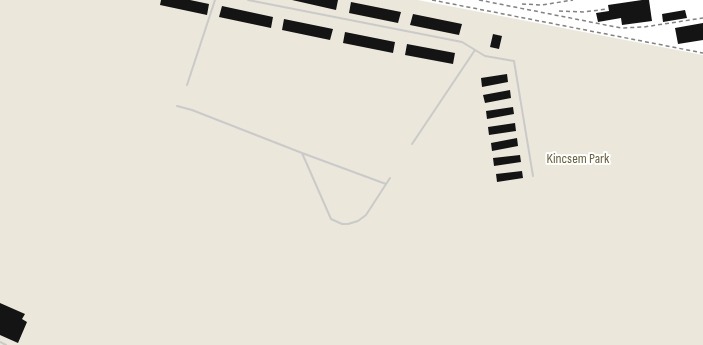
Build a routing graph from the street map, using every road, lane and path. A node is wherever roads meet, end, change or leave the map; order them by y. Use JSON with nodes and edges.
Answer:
{"nodes":[{"id":1,"x":215,"y":0,"type":"edge"},
{"id":2,"x":248,"y":0,"type":"edge"},
{"id":3,"x":475,"y":50,"type":"junction"},
{"id":4,"x":187,"y":85,"type":"dead end"},
{"id":5,"x":177,"y":106,"type":"dead end"},
{"id":6,"x":412,"y":144,"type":"dead end"},
{"id":7,"x":302,"y":153,"type":"junction"},
{"id":8,"x":533,"y":176,"type":"dead end"},
{"id":9,"x":390,"y":178,"type":"dead end"},
{"id":10,"x":386,"y":184,"type":"junction"},
{"id":11,"x":0,"y":342,"type":"edge"},
{"id":12,"x":6,"y":345,"type":"edge"}],
"edges":[{"from":1,"to":4,"type":"lane"},
{"from":2,"to":3,"type":"lane"},
{"from":3,"to":6,"type":"lane"},
{"from":3,"to":8,"type":"lane"},
{"from":5,"to":7,"type":"lane"},
{"from":7,"to":10,"type":"lane"},
{"from":7,"to":10,"type":"lane"},
{"from":9,"to":10,"type":"lane"},
{"from":11,"to":12,"type":"lane"}]}
